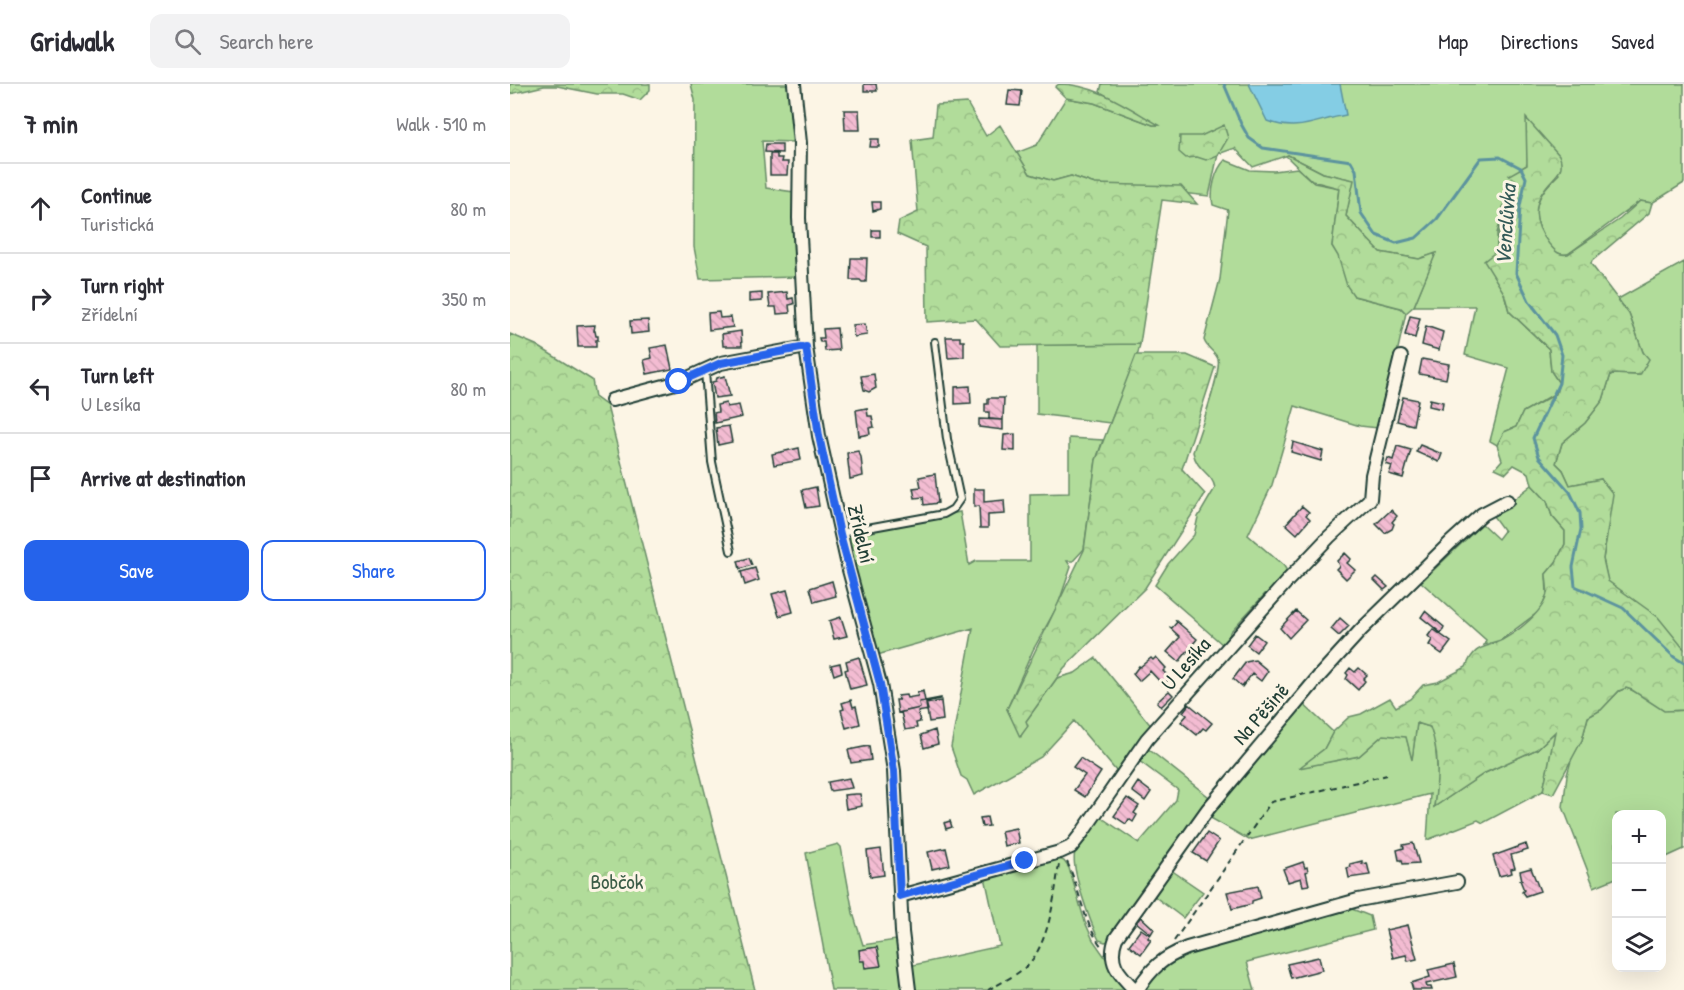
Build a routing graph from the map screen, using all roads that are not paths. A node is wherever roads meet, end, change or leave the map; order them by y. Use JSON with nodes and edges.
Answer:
{"nodes":[{"id":1,"x":794,"y":84,"type":"edge"},
{"id":2,"x":935,"y":342,"type":"dead end"},
{"id":3,"x":806,"y":347,"type":"junction"},
{"id":4,"x":1401,"y":357,"type":"dead end"},
{"id":5,"x":705,"y":371,"type":"junction"},
{"id":6,"x":612,"y":400,"type":"dead end"},
{"id":7,"x":1507,"y":501,"type":"dead end"},
{"id":8,"x":840,"y":534,"type":"junction"},
{"id":9,"x":731,"y":550,"type":"dead end"},
{"id":10,"x":1457,"y":882,"type":"dead end"},
{"id":11,"x":900,"y":896,"type":"junction"},
{"id":12,"x":909,"y":990,"type":"edge"},
{"id":13,"x":1136,"y":990,"type":"edge"}],
"edges":[{"from":1,"to":3,"type":"street","name":"Zřídelní"},
{"from":2,"to":8,"type":"lane"},
{"from":3,"to":5,"type":"street"},
{"from":3,"to":8,"type":"street","name":"Zřídelní"},
{"from":4,"to":11,"type":"street","name":"U Lesíka"},
{"from":5,"to":6,"type":"street"},
{"from":5,"to":9,"type":"lane"},
{"from":7,"to":13,"type":"street","name":"Na Pěšině"},
{"from":8,"to":11,"type":"street","name":"Zřídelní"},
{"from":10,"to":13,"type":"street"},
{"from":11,"to":12,"type":"street","name":"Zřídelní"}]}
